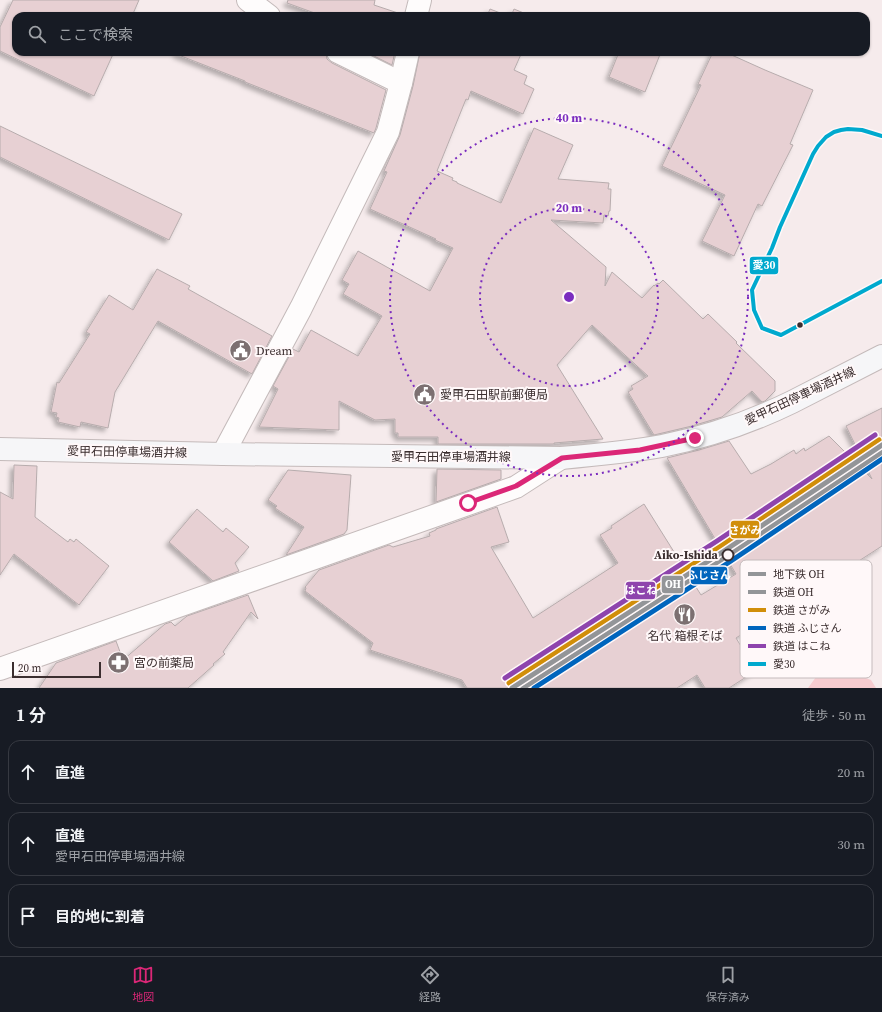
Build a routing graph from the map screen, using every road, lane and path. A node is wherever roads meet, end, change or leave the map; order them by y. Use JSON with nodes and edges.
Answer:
{"nodes":[{"id":1,"x":248,"y":0,"type":"edge"},
{"id":2,"x":420,"y":0,"type":"edge"},
{"id":3,"x":264,"y":12,"type":"edge"},
{"id":4,"x":417,"y":12,"type":"edge"},
{"id":5,"x":346,"y":56,"type":"edge"},
{"id":6,"x":407,"y":56,"type":"edge"},
{"id":7,"x":401,"y":83,"type":"junction"},
{"id":8,"x":882,"y":356,"type":"edge"},
{"id":9,"x":0,"y":449,"type":"edge"},
{"id":10,"x":223,"y":454,"type":"junction"},
{"id":11,"x":562,"y":458,"type":"junction"},
{"id":12,"x":0,"y":669,"type":"edge"}],
"edges":[{"from":1,"to":3,"type":"street"},
{"from":2,"to":4,"type":"street"},
{"from":5,"to":7,"type":"street"},
{"from":6,"to":7,"type":"street"},
{"from":7,"to":10,"type":"street"},
{"from":8,"to":11,"type":"main road","name":"愛甲石田停車場酒井線"},
{"from":9,"to":10,"type":"main road","name":"愛甲石田停車場酒井線"},
{"from":10,"to":11,"type":"main road","name":"愛甲石田停車場酒井線"},
{"from":11,"to":12,"type":"street"}]}
